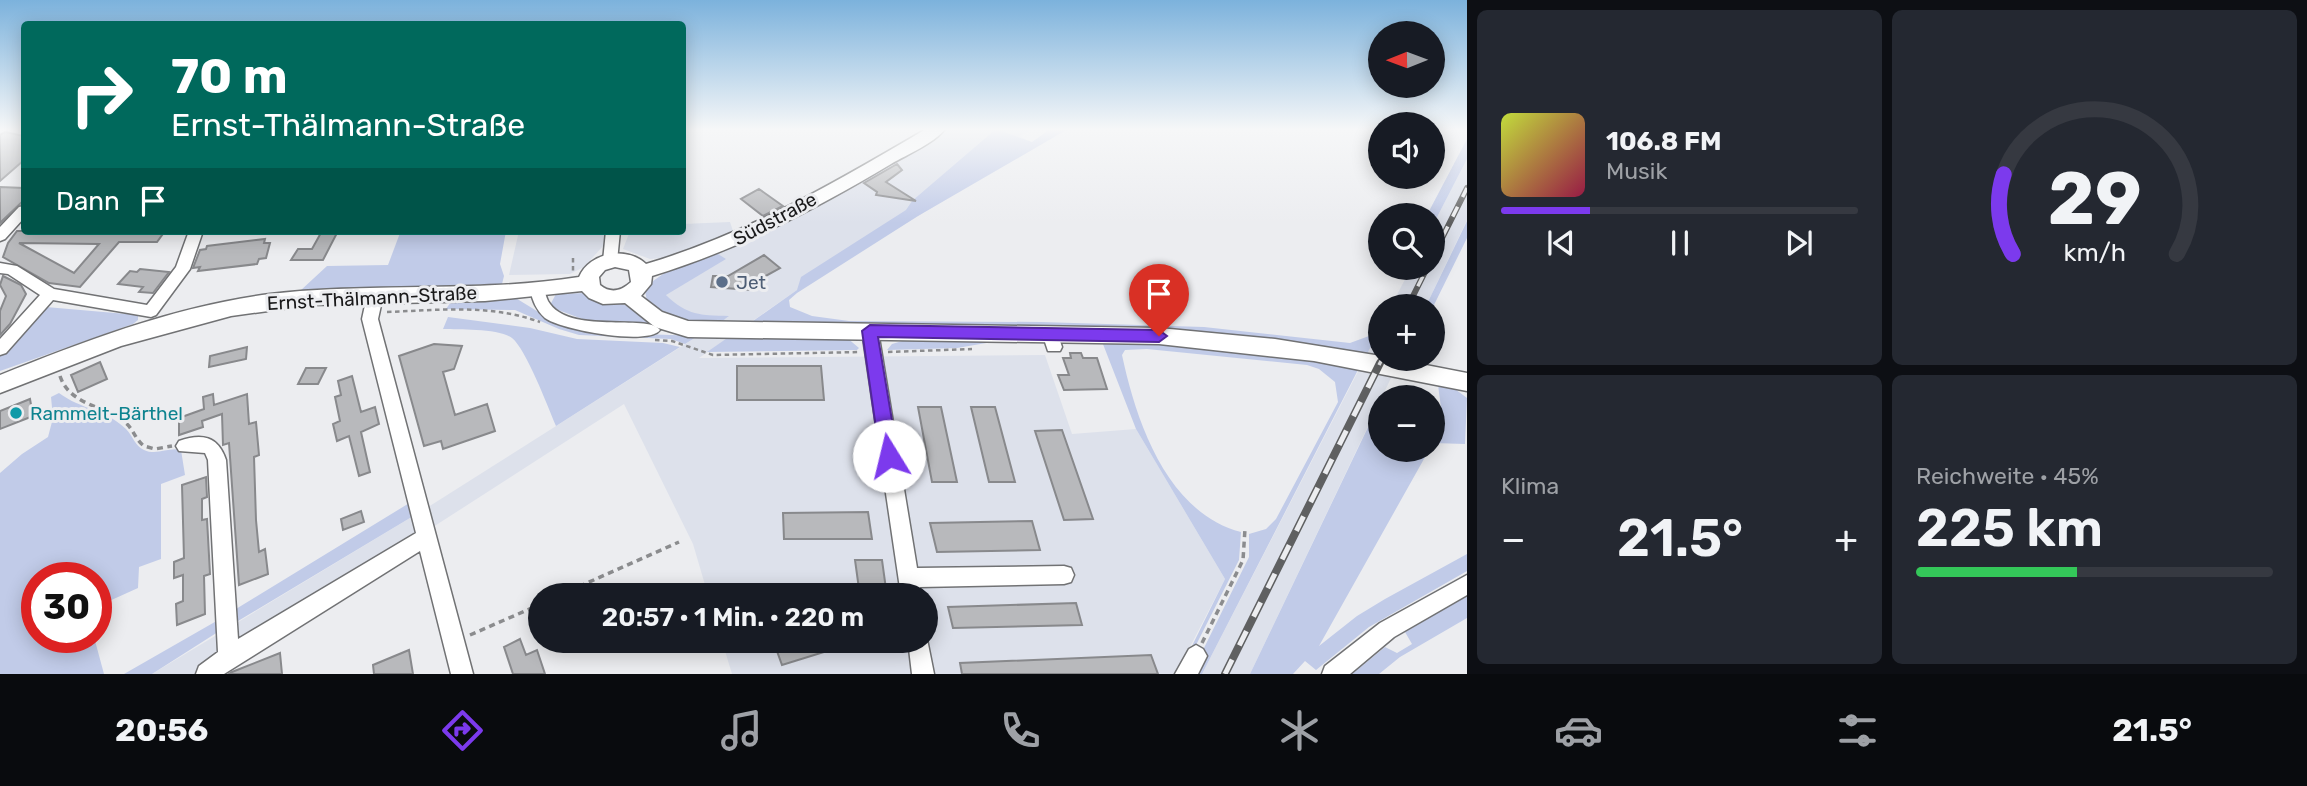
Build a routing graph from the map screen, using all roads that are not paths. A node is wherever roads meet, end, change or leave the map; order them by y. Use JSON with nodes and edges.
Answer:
{"nodes":[{"id":1,"x":882,"y":160,"type":"edge"},
{"id":2,"x":21,"y":213,"type":"edge"},
{"id":3,"x":195,"y":235,"type":"edge"},
{"id":4,"x":613,"y":235,"type":"edge"},
{"id":5,"x":0,"y":236,"type":"edge"},
{"id":6,"x":610,"y":261,"type":"junction"},
{"id":7,"x":0,"y":268,"type":"edge"},
{"id":8,"x":642,"y":272,"type":"junction"},
{"id":9,"x":580,"y":280,"type":"junction"},
{"id":10,"x":537,"y":290,"type":"junction"},
{"id":11,"x":50,"y":294,"type":"junction"},
{"id":12,"x":629,"y":295,"type":"junction"},
{"id":13,"x":374,"y":296,"type":"junction"},
{"id":14,"x":652,"y":330,"type":"dead end"},
{"id":15,"x":870,"y":331,"type":"junction"},
{"id":16,"x":0,"y":349,"type":"edge"},
{"id":17,"x":1467,"y":382,"type":"edge"},
{"id":18,"x":0,"y":384,"type":"edge"},
{"id":19,"x":185,"y":446,"type":"road end"},
{"id":20,"x":426,"y":537,"type":"junction"},
{"id":21,"x":1064,"y":575,"type":"dead end"},
{"id":22,"x":908,"y":583,"type":"edge"},
{"id":23,"x":1467,"y":584,"type":"edge"},
{"id":24,"x":938,"y":585,"type":"edge"},
{"id":25,"x":920,"y":653,"type":"edge"},
{"id":26,"x":229,"y":657,"type":"junction"},
{"id":27,"x":207,"y":674,"type":"edge"},
{"id":28,"x":462,"y":674,"type":"edge"},
{"id":29,"x":923,"y":674,"type":"edge"},
{"id":30,"x":1333,"y":674,"type":"edge"}],
"edges":[{"from":1,"to":8,"type":"main road","name":"Südstraße"},
{"from":2,"to":5,"type":"street"},
{"from":3,"to":11,"type":"street"},
{"from":4,"to":6,"type":"street"},
{"from":6,"to":8,"type":"main road"},
{"from":6,"to":9,"type":"main road"},
{"from":7,"to":11,"type":"street"},
{"from":8,"to":12,"type":"main road"},
{"from":9,"to":10,"type":"main road","name":"Ernst-Thälmann-Straße"},
{"from":9,"to":12,"type":"main road"},
{"from":10,"to":13,"type":"main road","name":"Ernst-Thälmann-Straße"},
{"from":10,"to":14,"type":"street"},
{"from":11,"to":16,"type":"street"},
{"from":12,"to":15,"type":"main road"},
{"from":13,"to":18,"type":"main road","name":"Ernst-Thälmann-Straße"},
{"from":13,"to":20,"type":"street"},
{"from":15,"to":17,"type":"main road"},
{"from":15,"to":22,"type":"street"},
{"from":19,"to":26,"type":"street"},
{"from":20,"to":26,"type":"street"},
{"from":20,"to":28,"type":"street"},
{"from":21,"to":24,"type":"street"},
{"from":23,"to":30,"type":"street"},
{"from":25,"to":29,"type":"street"},
{"from":26,"to":27,"type":"street"}]}
